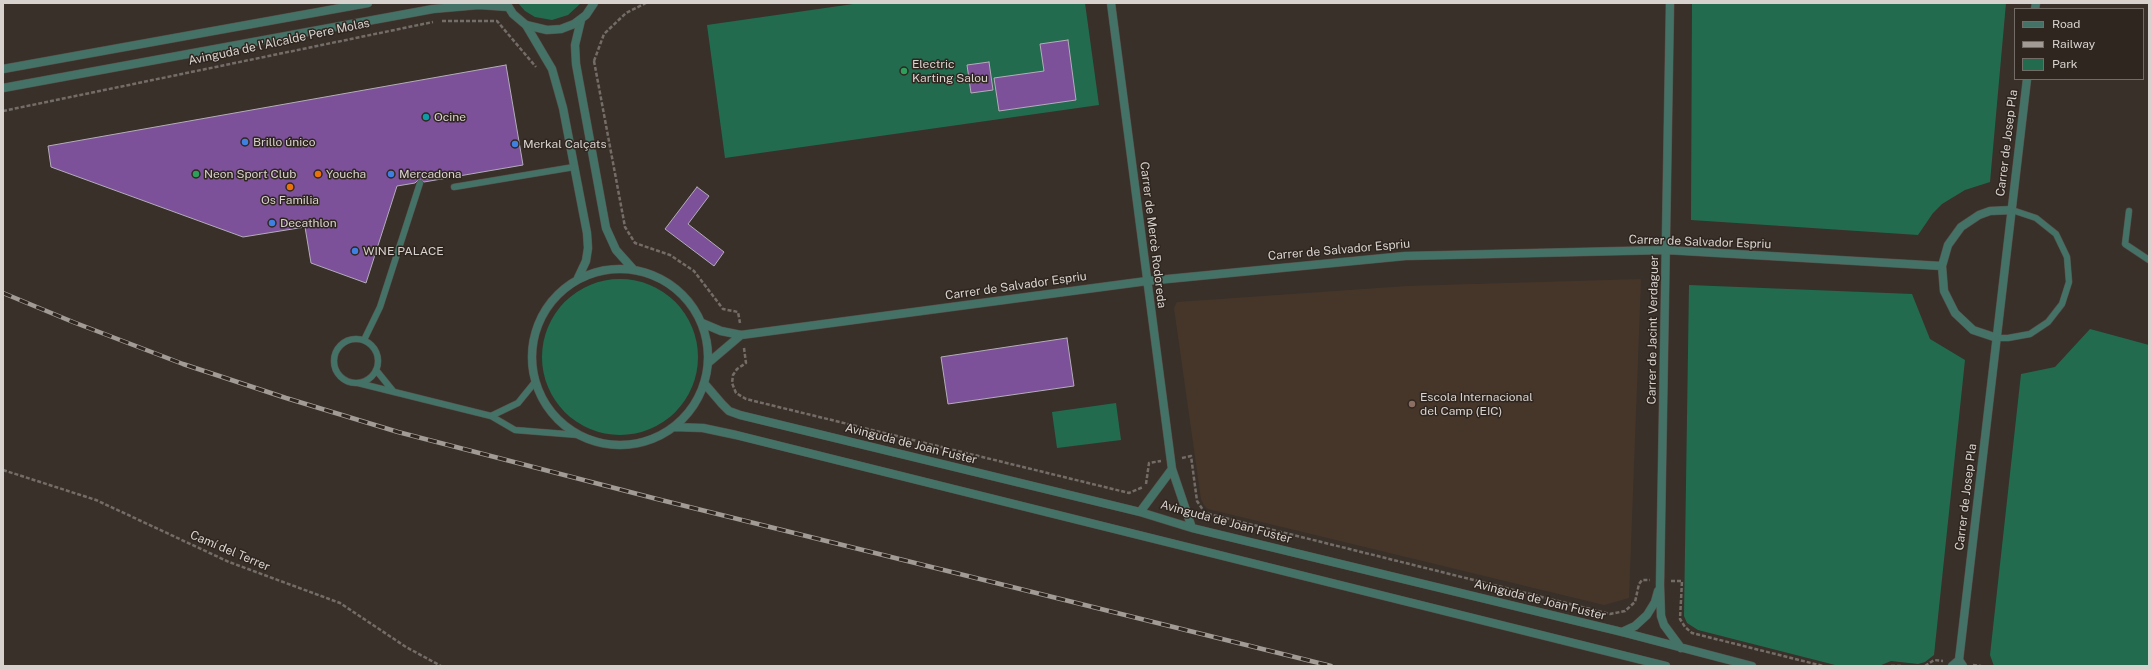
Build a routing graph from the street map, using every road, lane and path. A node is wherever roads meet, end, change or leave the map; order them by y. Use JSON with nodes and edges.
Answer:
{"nodes":[{"id":1,"x":368,"y":3,"type":"edge"},
{"id":2,"x":594,"y":3,"type":"edge"},
{"id":3,"x":646,"y":3,"type":"edge"},
{"id":4,"x":1111,"y":3,"type":"edge"},
{"id":5,"x":1670,"y":3,"type":"edge"},
{"id":6,"x":507,"y":5,"type":"edge"},
{"id":7,"x":581,"y":20,"type":"junction"},
{"id":8,"x":526,"y":24,"type":"junction"},
{"id":9,"x":3,"y":69,"type":"edge"},
{"id":10,"x":540,"y":71,"type":"dead end"},
{"id":11,"x":2027,"y":80,"type":"edge"},
{"id":12,"x":3,"y":88,"type":"edge"},
{"id":13,"x":3,"y":111,"type":"edge"},
{"id":14,"x":574,"y":167,"type":"junction"},
{"id":15,"x":420,"y":182,"type":"dead end"},
{"id":16,"x":454,"y":187,"type":"dead end"},
{"id":17,"x":2012,"y":210,"type":"junction"},
{"id":18,"x":2129,"y":212,"type":"dead end"},
{"id":19,"x":1666,"y":250,"type":"junction"},
{"id":20,"x":2149,"y":260,"type":"edge"},
{"id":21,"x":1942,"y":266,"type":"junction"},
{"id":22,"x":633,"y":269,"type":"junction"},
{"id":23,"x":578,"y":278,"type":"junction"},
{"id":24,"x":1147,"y":280,"type":"junction"},
{"id":25,"x":738,"y":312,"type":"dead end"},
{"id":26,"x":702,"y":323,"type":"junction"},
{"id":27,"x":741,"y":334,"type":"junction"},
{"id":28,"x":1996,"y":338,"type":"junction"},
{"id":29,"x":364,"y":340,"type":"junction"},
{"id":30,"x":708,"y":363,"type":"junction"},
{"id":31,"x":376,"y":370,"type":"junction"},
{"id":32,"x":535,"y":382,"type":"junction"},
{"id":33,"x":358,"y":383,"type":"junction"},
{"id":34,"x":704,"y":383,"type":"junction"},
{"id":35,"x":394,"y":391,"type":"junction"},
{"id":36,"x":492,"y":416,"type":"junction"},
{"id":37,"x":674,"y":427,"type":"junction"},
{"id":38,"x":578,"y":435,"type":"junction"},
{"id":39,"x":1172,"y":469,"type":"junction"},
{"id":40,"x":3,"y":470,"type":"edge"},
{"id":41,"x":1140,"y":512,"type":"junction"},
{"id":42,"x":1192,"y":528,"type":"junction"},
{"id":43,"x":1682,"y":582,"type":"dead end"},
{"id":44,"x":1660,"y":584,"type":"junction"},
{"id":45,"x":1622,"y":632,"type":"junction"},
{"id":46,"x":1681,"y":648,"type":"junction"},
{"id":47,"x":1961,"y":663,"type":"edge"},
{"id":48,"x":441,"y":666,"type":"edge"},
{"id":49,"x":1666,"y":666,"type":"edge"},
{"id":50,"x":1752,"y":666,"type":"edge"},
{"id":51,"x":1823,"y":666,"type":"edge"},
{"id":52,"x":1891,"y":666,"type":"edge"},
{"id":53,"x":1901,"y":666,"type":"edge"},
{"id":54,"x":1952,"y":666,"type":"edge"}],
"edges":[{"from":1,"to":9,"type":"street","name":"Avinguda de l'Alcalde Pere Molas"},
{"from":2,"to":7,"type":"street"},
{"from":3,"to":25,"type":"path"},
{"from":4,"to":24,"type":"street","name":"Carrer de Mercè Rodoreda"},
{"from":5,"to":19,"type":"street","name":"Carrer de Jacint Verdaguer"},
{"from":6,"to":8,"type":"street"},
{"from":6,"to":12,"type":"street","name":"Avinguda de l'Alcalde Pere Molas"},
{"from":7,"to":8,"type":"street"},
{"from":7,"to":22,"type":"street"},
{"from":8,"to":14,"type":"street"},
{"from":10,"to":13,"type":"path","name":"Avinguda de l'Alcalde Pere Molas"},
{"from":11,"to":17,"type":"street","name":"Carrer de Josep Pla"},
{"from":14,"to":16,"type":"lane"},
{"from":14,"to":23,"type":"street"},
{"from":15,"to":29,"type":"lane"},
{"from":17,"to":21,"type":"street","name":"Carrer de Josep Pla"},
{"from":17,"to":28,"type":"street","name":"Carrer de Josep Pla"},
{"from":17,"to":28,"type":"lane","name":"Carrer de Josep Pla"},
{"from":18,"to":20,"type":"lane"},
{"from":19,"to":21,"type":"street","name":"Carrer de Salvador Espriu"},
{"from":19,"to":24,"type":"street","name":"Carrer de Salvador Espriu"},
{"from":19,"to":44,"type":"street","name":"Carrer de Jacint Verdaguer"},
{"from":21,"to":28,"type":"street","name":"Carrer de Josep Pla"},
{"from":22,"to":23,"type":"street"},
{"from":22,"to":26,"type":"street"},
{"from":23,"to":32,"type":"street"},
{"from":24,"to":27,"type":"street","name":"Carrer de Salvador Espriu"},
{"from":24,"to":39,"type":"street","name":"Carrer de Mercè Rodoreda"},
{"from":26,"to":27,"type":"street","name":"Carrer de Salvador Espriu"},
{"from":26,"to":30,"type":"street"},
{"from":27,"to":30,"type":"street"},
{"from":28,"to":47,"type":"street","name":"Carrer de Josep Pla"},
{"from":29,"to":31,"type":"lane"},
{"from":29,"to":33,"type":"lane"},
{"from":30,"to":34,"type":"street"},
{"from":31,"to":33,"type":"lane"},
{"from":31,"to":35,"type":"lane"},
{"from":32,"to":36,"type":"lane"},
{"from":32,"to":38,"type":"street"},
{"from":33,"to":35,"type":"lane"},
{"from":34,"to":37,"type":"street"},
{"from":34,"to":41,"type":"street","name":"Avinguda de Joan Fuster"},
{"from":35,"to":36,"type":"lane"},
{"from":36,"to":38,"type":"lane"},
{"from":37,"to":38,"type":"street"},
{"from":37,"to":49,"type":"street"},
{"from":39,"to":41,"type":"street"},
{"from":39,"to":42,"type":"street","name":"Carrer de Mercè Rodoreda"},
{"from":40,"to":48,"type":"path","name":"Camí del Terrer"},
{"from":41,"to":42,"type":"street","name":"Avinguda de Joan Fuster"},
{"from":42,"to":45,"type":"street","name":"Avinguda de Joan Fuster"},
{"from":43,"to":51,"type":"path"},
{"from":44,"to":45,"type":"street","name":"Carrer de Jacint Verdaguer"},
{"from":44,"to":46,"type":"street","name":"Carrer de Jacint Verdaguer"},
{"from":45,"to":46,"type":"street","name":"Avinguda de Joan Fuster"},
{"from":46,"to":50,"type":"street","name":"Avinguda de Joan Fuster"},
{"from":47,"to":54,"type":"street","name":"Carrer de Josep Pla"},
{"from":52,"to":53,"type":"path"}]}
